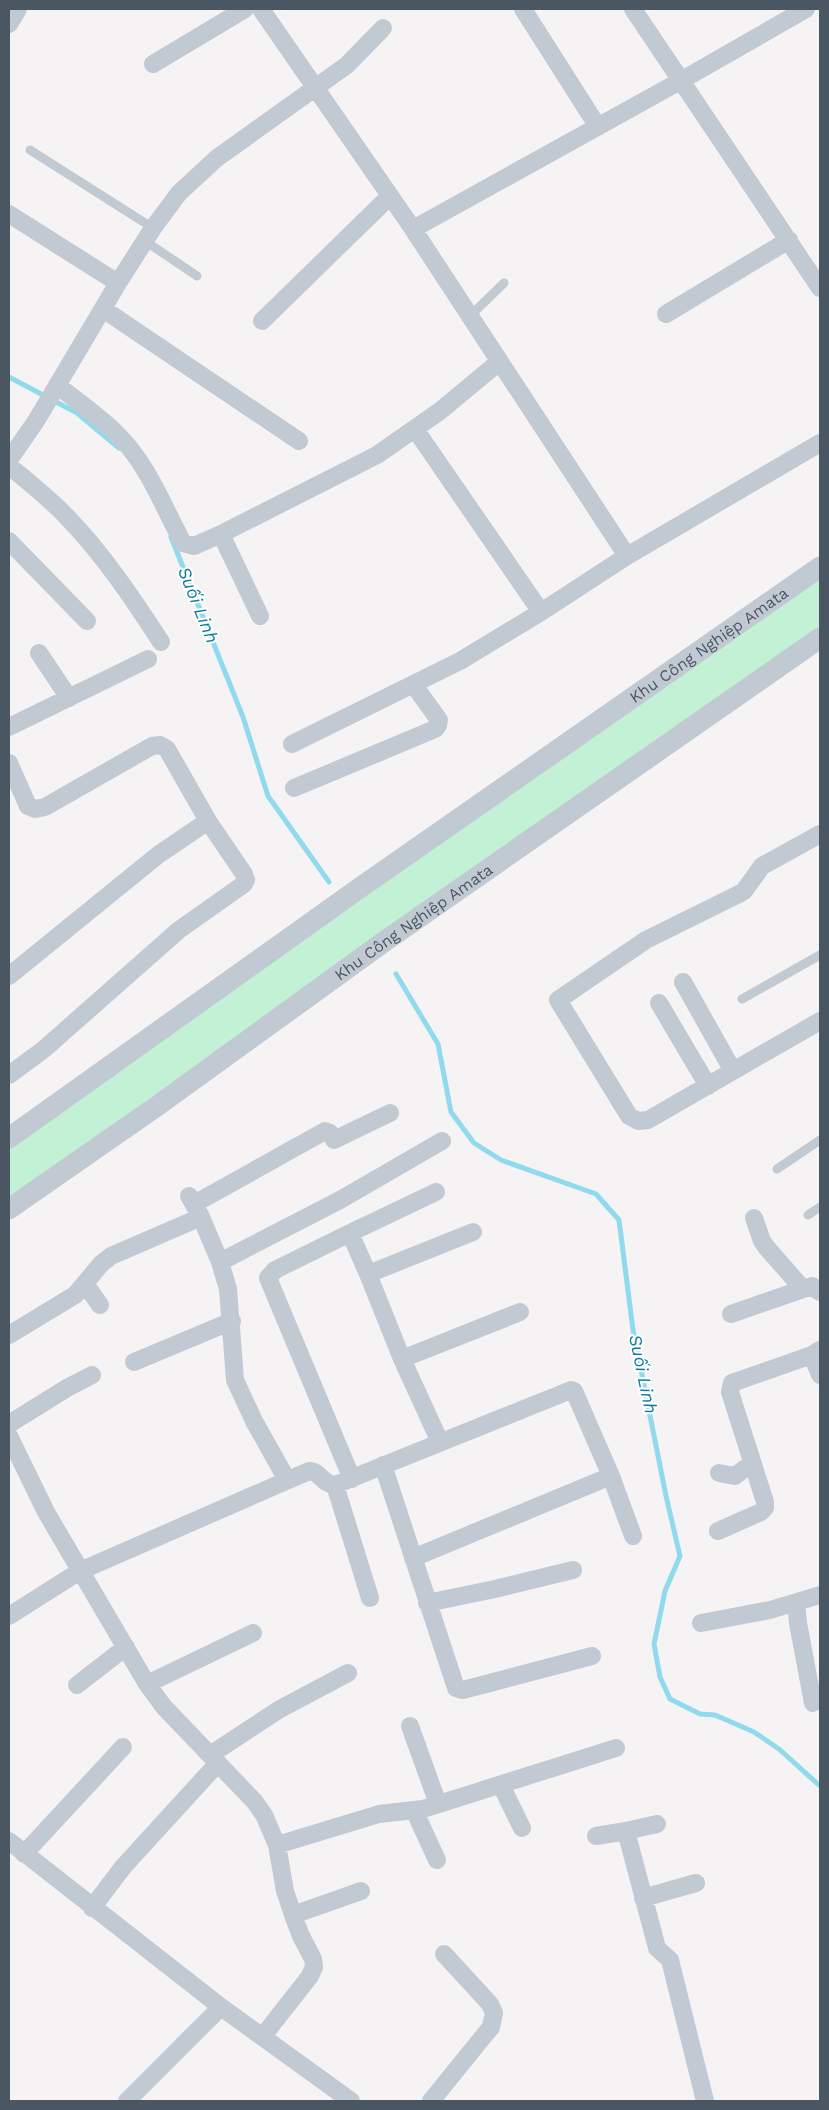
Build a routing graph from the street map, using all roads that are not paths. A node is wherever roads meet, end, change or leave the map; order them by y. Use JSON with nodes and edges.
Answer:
{"nodes":[{"id":1,"x":18,"y":9,"type":"edge"},
{"id":2,"x":245,"y":9,"type":"edge"},
{"id":3,"x":261,"y":9,"type":"edge"},
{"id":4,"x":523,"y":9,"type":"edge"},
{"id":5,"x":633,"y":9,"type":"edge"},
{"id":6,"x":806,"y":9,"type":"edge"},
{"id":7,"x":9,"y":24,"type":"edge"},
{"id":8,"x":383,"y":28,"type":"dead end"},
{"id":9,"x":153,"y":64,"type":"dead end"},
{"id":10,"x":682,"y":80,"type":"junction"},
{"id":11,"x":314,"y":88,"type":"junction"},
{"id":12,"x":598,"y":127,"type":"junction"},
{"id":13,"x":30,"y":150,"type":"dead end"},
{"id":14,"x":389,"y":197,"type":"junction"},
{"id":15,"x":9,"y":214,"type":"edge"},
{"id":16,"x":413,"y":229,"type":"junction"},
{"id":17,"x":149,"y":234,"type":"junction"},
{"id":18,"x":789,"y":240,"type":"junction"},
{"id":19,"x":197,"y":276,"type":"dead end"},
{"id":20,"x":118,"y":283,"type":"junction"},
{"id":21,"x":504,"y":283,"type":"dead end"},
{"id":22,"x":820,"y":288,"type":"edge"},
{"id":23,"x":103,"y":309,"type":"junction"},
{"id":24,"x":666,"y":314,"type":"dead end"},
{"id":25,"x":469,"y":317,"type":"junction"},
{"id":26,"x":262,"y":321,"type":"dead end"},
{"id":27,"x":499,"y":362,"type":"junction"},
{"id":28,"x":57,"y":385,"type":"junction"},
{"id":29,"x":415,"y":429,"type":"junction"},
{"id":30,"x":299,"y":441,"type":"dead end"},
{"id":31,"x":820,"y":443,"type":"edge"},
{"id":32,"x":9,"y":460,"type":"edge"},
{"id":33,"x":9,"y":466,"type":"edge"},
{"id":34,"x":221,"y":534,"type":"junction"},
{"id":35,"x":9,"y":541,"type":"edge"},
{"id":36,"x":627,"y":556,"type":"junction"},
{"id":37,"x":820,"y":567,"type":"edge"},
{"id":38,"x":541,"y":612,"type":"junction"},
{"id":39,"x":260,"y":616,"type":"dead end"},
{"id":40,"x":87,"y":621,"type":"dead end"},
{"id":41,"x":820,"y":638,"type":"edge"},
{"id":42,"x":161,"y":642,"type":"dead end"},
{"id":43,"x":39,"y":653,"type":"dead end"},
{"id":44,"x":148,"y":659,"type":"dead end"},
{"id":45,"x":413,"y":684,"type":"junction"},
{"id":46,"x":69,"y":698,"type":"junction"},
{"id":47,"x":9,"y":727,"type":"edge"},
{"id":48,"x":292,"y":744,"type":"dead end"},
{"id":49,"x":9,"y":763,"type":"edge"},
{"id":50,"x":294,"y":788,"type":"dead end"},
{"id":51,"x":208,"y":821,"type":"junction"},
{"id":52,"x":820,"y":834,"type":"edge"},
{"id":53,"x":820,"y":955,"type":"edge"},
{"id":54,"x":9,"y":976,"type":"edge"},
{"id":55,"x":684,"y":982,"type":"dead end"},
{"id":56,"x":742,"y":1000,"type":"dead end"},
{"id":57,"x":658,"y":1003,"type":"dead end"},
{"id":58,"x":820,"y":1021,"type":"edge"},
{"id":59,"x":733,"y":1071,"type":"junction"},
{"id":60,"x":9,"y":1075,"type":"edge"},
{"id":61,"x":708,"y":1086,"type":"junction"},
{"id":62,"x":390,"y":1113,"type":"dead end"},
{"id":63,"x":9,"y":1138,"type":"edge"},
{"id":64,"x":820,"y":1140,"type":"edge"},
{"id":65,"x":442,"y":1141,"type":"dead end"},
{"id":66,"x":777,"y":1169,"type":"dead end"},
{"id":67,"x":436,"y":1192,"type":"dead end"},
{"id":68,"x":195,"y":1205,"type":"junction"},
{"id":69,"x":820,"y":1207,"type":"edge"},
{"id":70,"x":9,"y":1209,"type":"edge"},
{"id":71,"x":808,"y":1215,"type":"dead end"},
{"id":72,"x":754,"y":1218,"type":"dead end"},
{"id":73,"x":473,"y":1232,"type":"dead end"},
{"id":74,"x":350,"y":1234,"type":"junction"},
{"id":75,"x":220,"y":1262,"type":"junction"},
{"id":76,"x":368,"y":1274,"type":"junction"},
{"id":77,"x":85,"y":1284,"type":"junction"},
{"id":78,"x":812,"y":1291,"type":"edge"},
{"id":79,"x":100,"y":1304,"type":"dead end"},
{"id":80,"x":520,"y":1312,"type":"dead end"},
{"id":81,"x":731,"y":1314,"type":"dead end"},
{"id":82,"x":232,"y":1321,"type":"junction"},
{"id":83,"x":9,"y":1335,"type":"edge"},
{"id":84,"x":816,"y":1352,"type":"edge"},
{"id":85,"x":402,"y":1359,"type":"junction"},
{"id":86,"x":134,"y":1362,"type":"dead end"},
{"id":87,"x":92,"y":1375,"type":"dead end"},
{"id":88,"x":820,"y":1375,"type":"edge"},
{"id":89,"x":46,"y":1414,"type":"dead end"},
{"id":90,"x":9,"y":1424,"type":"edge"},
{"id":91,"x":9,"y":1435,"type":"edge"},
{"id":92,"x":440,"y":1442,"type":"junction"},
{"id":93,"x":383,"y":1465,"type":"junction"},
{"id":94,"x":754,"y":1468,"type":"junction"},
{"id":95,"x":718,"y":1473,"type":"dead end"},
{"id":96,"x":611,"y":1476,"type":"junction"},
{"id":97,"x":352,"y":1478,"type":"junction"},
{"id":98,"x":288,"y":1480,"type":"junction"},
{"id":99,"x":335,"y":1485,"type":"junction"},
{"id":100,"x":718,"y":1531,"type":"dead end"},
{"id":101,"x":633,"y":1536,"type":"dead end"},
{"id":102,"x":413,"y":1558,"type":"junction"},
{"id":103,"x":573,"y":1570,"type":"dead end"},
{"id":104,"x":80,"y":1572,"type":"junction"},
{"id":105,"x":820,"y":1595,"type":"edge"},
{"id":106,"x":370,"y":1598,"type":"dead end"},
{"id":107,"x":427,"y":1603,"type":"junction"},
{"id":108,"x":796,"y":1603,"type":"junction"},
{"id":109,"x":9,"y":1616,"type":"edge"},
{"id":110,"x":701,"y":1623,"type":"dead end"},
{"id":111,"x":252,"y":1633,"type":"dead end"},
{"id":112,"x":126,"y":1647,"type":"junction"},
{"id":113,"x":592,"y":1656,"type":"dead end"},
{"id":114,"x":348,"y":1673,"type":"dead end"},
{"id":115,"x":77,"y":1684,"type":"dead end"},
{"id":116,"x":147,"y":1684,"type":"junction"},
{"id":117,"x":814,"y":1704,"type":"dead end"},
{"id":118,"x":410,"y":1726,"type":"dead end"},
{"id":119,"x":123,"y":1747,"type":"dead end"},
{"id":120,"x":616,"y":1748,"type":"dead end"},
{"id":121,"x":214,"y":1759,"type":"junction"},
{"id":122,"x":502,"y":1785,"type":"junction"},
{"id":123,"x":438,"y":1804,"type":"junction"},
{"id":124,"x":414,"y":1810,"type":"junction"},
{"id":125,"x":657,"y":1824,"type":"dead end"},
{"id":126,"x":522,"y":1828,"type":"dead end"},
{"id":127,"x":626,"y":1831,"type":"junction"},
{"id":128,"x":596,"y":1836,"type":"dead end"},
{"id":129,"x":9,"y":1841,"type":"edge"},
{"id":130,"x":277,"y":1845,"type":"junction"},
{"id":131,"x":24,"y":1854,"type":"junction"},
{"id":132,"x":437,"y":1860,"type":"dead end"},
{"id":133,"x":696,"y":1883,"type":"dead end"},
{"id":134,"x":361,"y":1891,"type":"dead end"},
{"id":135,"x":643,"y":1898,"type":"junction"},
{"id":136,"x":92,"y":1908,"type":"junction"},
{"id":137,"x":293,"y":1915,"type":"junction"},
{"id":138,"x":444,"y":1954,"type":"dead end"},
{"id":139,"x":221,"y":2007,"type":"junction"},
{"id":140,"x":263,"y":2036,"type":"junction"},
{"id":141,"x":127,"y":2101,"type":"edge"},
{"id":142,"x":351,"y":2101,"type":"edge"},
{"id":143,"x":431,"y":2101,"type":"edge"},
{"id":144,"x":705,"y":2101,"type":"edge"}],
"edges":[{"from":1,"to":7,"type":"street"},
{"from":2,"to":9,"type":"street"},
{"from":3,"to":11,"type":"street"},
{"from":4,"to":12,"type":"street"},
{"from":5,"to":10,"type":"street"},
{"from":6,"to":10,"type":"street"},
{"from":8,"to":11,"type":"street"},
{"from":10,"to":12,"type":"street"},
{"from":10,"to":18,"type":"street"},
{"from":11,"to":14,"type":"street"},
{"from":11,"to":17,"type":"street"},
{"from":12,"to":16,"type":"street"},
{"from":13,"to":17,"type":"lane"},
{"from":14,"to":16,"type":"street"},
{"from":14,"to":26,"type":"street"},
{"from":15,"to":20,"type":"street"},
{"from":16,"to":25,"type":"street"},
{"from":17,"to":19,"type":"lane"},
{"from":17,"to":20,"type":"street"},
{"from":18,"to":22,"type":"street"},
{"from":18,"to":24,"type":"street"},
{"from":20,"to":23,"type":"street"},
{"from":21,"to":25,"type":"lane"},
{"from":23,"to":28,"type":"street"},
{"from":23,"to":30,"type":"street"},
{"from":25,"to":27,"type":"street"},
{"from":27,"to":29,"type":"street"},
{"from":27,"to":36,"type":"street"},
{"from":28,"to":32,"type":"street"},
{"from":28,"to":34,"type":"street"},
{"from":29,"to":34,"type":"street"},
{"from":29,"to":38,"type":"street"},
{"from":31,"to":36,"type":"street"},
{"from":33,"to":42,"type":"street"},
{"from":34,"to":39,"type":"street"},
{"from":35,"to":40,"type":"street"},
{"from":36,"to":38,"type":"street"},
{"from":37,"to":63,"type":"street","name":"Khu Công Nghiệp Amata"},
{"from":38,"to":45,"type":"street"},
{"from":41,"to":70,"type":"street","name":"Khu Công Nghiệp Amata"},
{"from":43,"to":46,"type":"street"},
{"from":44,"to":46,"type":"street"},
{"from":45,"to":48,"type":"street"},
{"from":45,"to":50,"type":"street"},
{"from":46,"to":47,"type":"street"},
{"from":49,"to":51,"type":"street"},
{"from":51,"to":54,"type":"street"},
{"from":51,"to":60,"type":"street"},
{"from":52,"to":61,"type":"street"},
{"from":53,"to":56,"type":"lane"},
{"from":55,"to":59,"type":"street"},
{"from":57,"to":61,"type":"street"},
{"from":58,"to":59,"type":"street"},
{"from":59,"to":61,"type":"street"},
{"from":62,"to":68,"type":"street"},
{"from":64,"to":66,"type":"lane"},
{"from":65,"to":75,"type":"street"},
{"from":67,"to":74,"type":"street"},
{"from":68,"to":75,"type":"street"},
{"from":68,"to":77,"type":"street"},
{"from":69,"to":71,"type":"lane"},
{"from":72,"to":78,"type":"street"},
{"from":73,"to":76,"type":"street"},
{"from":74,"to":76,"type":"street"},
{"from":74,"to":97,"type":"street"},
{"from":75,"to":82,"type":"street"},
{"from":76,"to":85,"type":"street"},
{"from":77,"to":79,"type":"street"},
{"from":77,"to":83,"type":"street"},
{"from":78,"to":81,"type":"street"},
{"from":80,"to":85,"type":"street"},
{"from":82,"to":86,"type":"street"},
{"from":82,"to":98,"type":"street"},
{"from":84,"to":88,"type":"street"},
{"from":84,"to":94,"type":"street"},
{"from":85,"to":92,"type":"street"},
{"from":87,"to":90,"type":"street"},
{"from":89,"to":91,"type":"street"},
{"from":91,"to":104,"type":"street"},
{"from":92,"to":93,"type":"street"},
{"from":92,"to":96,"type":"street"},
{"from":93,"to":97,"type":"street"},
{"from":93,"to":102,"type":"street"},
{"from":94,"to":95,"type":"street"},
{"from":94,"to":100,"type":"street"},
{"from":96,"to":101,"type":"street"},
{"from":96,"to":102,"type":"street"},
{"from":97,"to":99,"type":"street"},
{"from":98,"to":99,"type":"street"},
{"from":98,"to":104,"type":"street"},
{"from":99,"to":106,"type":"street"},
{"from":102,"to":107,"type":"street"},
{"from":103,"to":107,"type":"street"},
{"from":104,"to":109,"type":"street"},
{"from":104,"to":112,"type":"street"},
{"from":105,"to":108,"type":"street"},
{"from":107,"to":113,"type":"street"},
{"from":108,"to":110,"type":"street"},
{"from":108,"to":117,"type":"street"},
{"from":111,"to":116,"type":"street"},
{"from":112,"to":115,"type":"street"},
{"from":112,"to":116,"type":"street"},
{"from":114,"to":121,"type":"street"},
{"from":116,"to":121,"type":"street"},
{"from":118,"to":123,"type":"street"},
{"from":119,"to":131,"type":"street"},
{"from":120,"to":122,"type":"street"},
{"from":121,"to":130,"type":"street"},
{"from":121,"to":136,"type":"street"},
{"from":122,"to":123,"type":"street"},
{"from":122,"to":126,"type":"street"},
{"from":123,"to":124,"type":"street"},
{"from":124,"to":130,"type":"street"},
{"from":124,"to":132,"type":"street"},
{"from":125,"to":127,"type":"street"},
{"from":127,"to":128,"type":"street"},
{"from":127,"to":135,"type":"street"},
{"from":129,"to":131,"type":"street"},
{"from":130,"to":137,"type":"street"},
{"from":131,"to":136,"type":"street"},
{"from":133,"to":135,"type":"street"},
{"from":134,"to":137,"type":"street"},
{"from":135,"to":144,"type":"street"},
{"from":136,"to":139,"type":"street"},
{"from":137,"to":140,"type":"street"},
{"from":138,"to":143,"type":"street"},
{"from":139,"to":140,"type":"street"},
{"from":139,"to":141,"type":"street"},
{"from":140,"to":142,"type":"street"}]}
